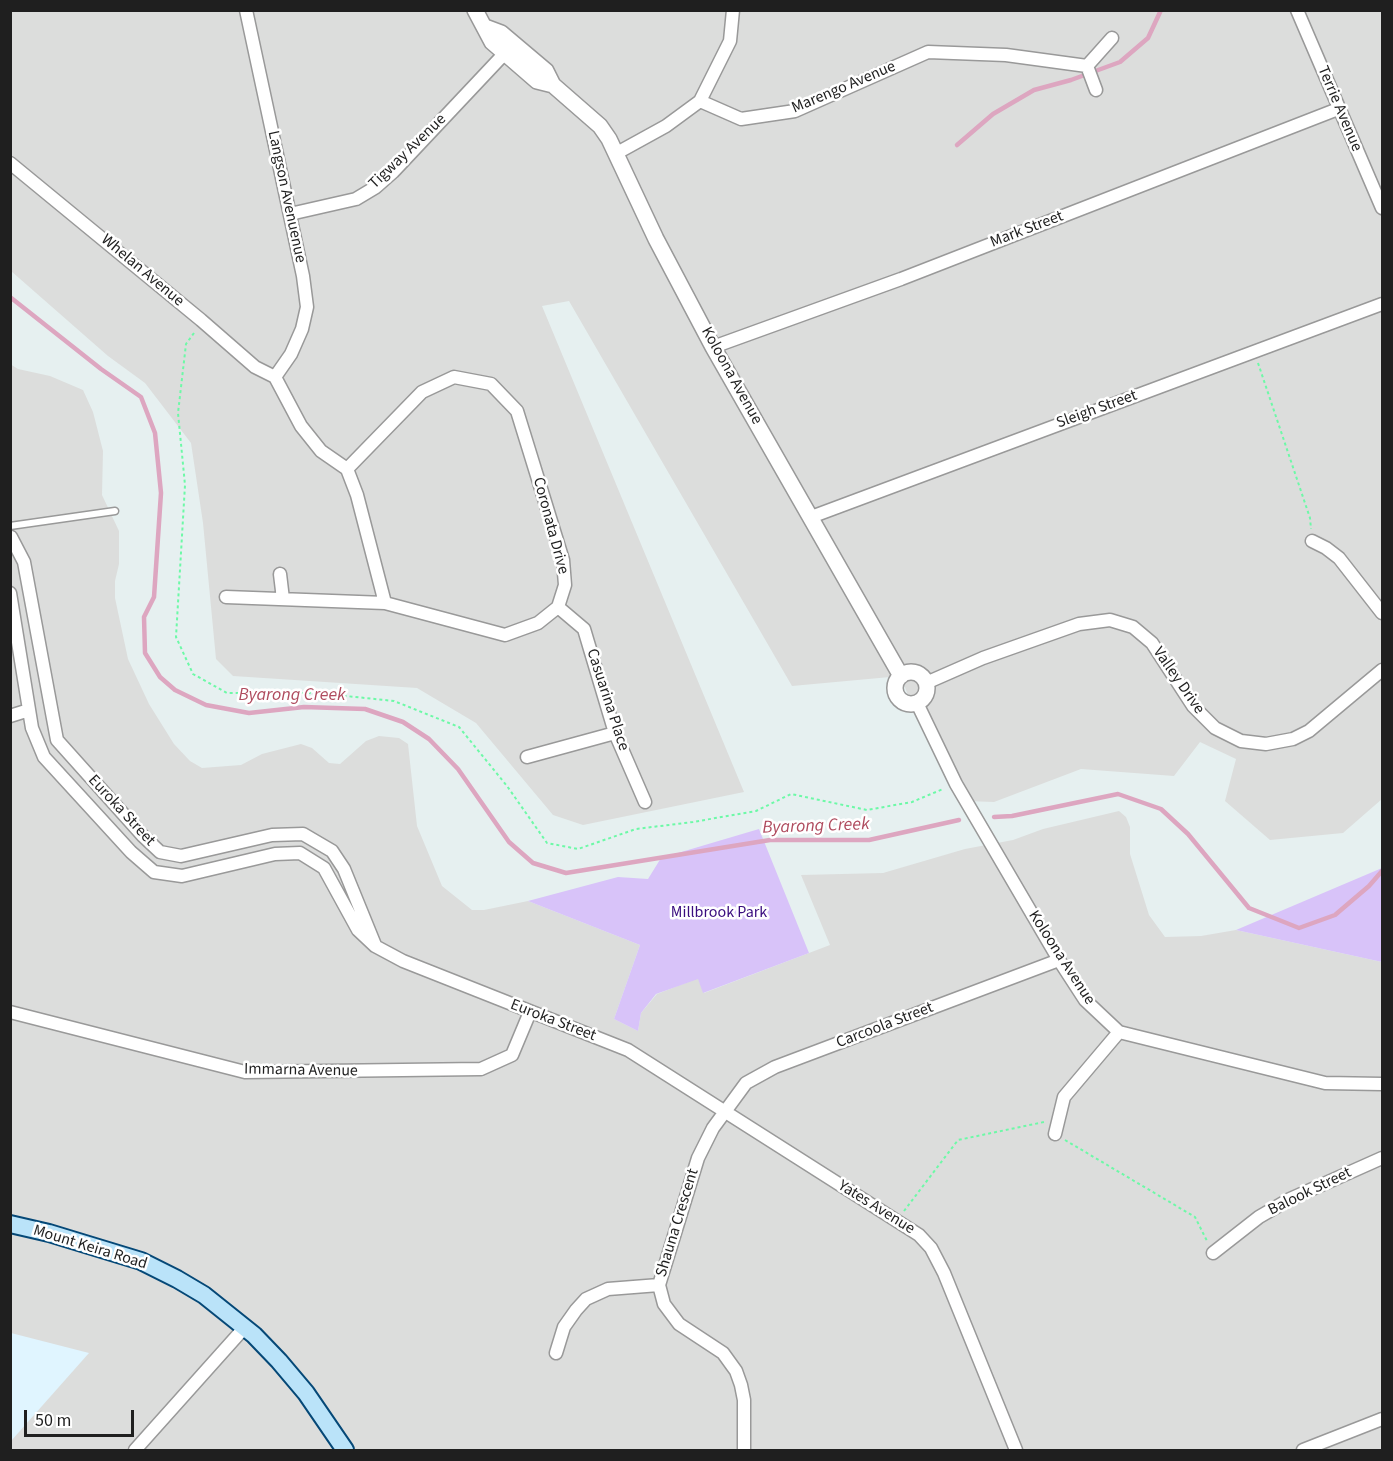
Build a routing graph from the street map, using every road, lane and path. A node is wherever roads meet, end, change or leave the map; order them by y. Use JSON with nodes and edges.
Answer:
{"nodes":[{"id":1,"x":246,"y":10,"type":"edge"},
{"id":2,"x":475,"y":10,"type":"edge"},
{"id":3,"x":733,"y":10,"type":"edge"},
{"id":4,"x":1297,"y":10,"type":"edge"},
{"id":5,"x":485,"y":27,"type":"junction"},
{"id":6,"x":1112,"y":38,"type":"dead end"},
{"id":7,"x":505,"y":53,"type":"junction"},
{"id":8,"x":1087,"y":66,"type":"junction"},
{"id":9,"x":553,"y":85,"type":"junction"},
{"id":10,"x":1096,"y":90,"type":"dead end"},
{"id":11,"x":700,"y":101,"type":"junction"},
{"id":12,"x":1338,"y":109,"type":"junction"},
{"id":13,"x":617,"y":153,"type":"junction"},
{"id":14,"x":10,"y":163,"type":"edge"},
{"id":15,"x":1383,"y":208,"type":"edge"},
{"id":16,"x":290,"y":214,"type":"junction"},
{"id":17,"x":1383,"y":304,"type":"edge"},
{"id":18,"x":192,"y":335,"type":"dead end"},
{"id":19,"x":713,"y":347,"type":"junction"},
{"id":20,"x":1255,"y":351,"type":"junction"},
{"id":21,"x":275,"y":377,"type":"junction"},
{"id":22,"x":347,"y":469,"type":"junction"},
{"id":23,"x":115,"y":511,"type":"dead end"},
{"id":24,"x":811,"y":517,"type":"junction"},
{"id":25,"x":10,"y":526,"type":"edge"},
{"id":26,"x":10,"y":537,"type":"edge"},
{"id":27,"x":1312,"y":542,"type":"joint"},
{"id":28,"x":280,"y":574,"type":"dead end"},
{"id":29,"x":10,"y":593,"type":"edge"},
{"id":30,"x":226,"y":597,"type":"dead end"},
{"id":31,"x":283,"y":599,"type":"junction"},
{"id":32,"x":385,"y":603,"type":"junction"},
{"id":33,"x":558,"y":607,"type":"junction"},
{"id":34,"x":1383,"y":613,"type":"edge"},
{"id":35,"x":1383,"y":670,"type":"edge"},
{"id":36,"x":901,"y":676,"type":"junction"},
{"id":37,"x":926,"y":683,"type":"junction"},
{"id":38,"x":917,"y":703,"type":"junction"},
{"id":39,"x":29,"y":710,"type":"junction"},
{"id":40,"x":10,"y":716,"type":"edge"},
{"id":41,"x":615,"y":733,"type":"junction"},
{"id":42,"x":527,"y":757,"type":"dead end"},
{"id":43,"x":943,"y":789,"type":"dead end"},
{"id":44,"x":645,"y":802,"type":"dead end"},
{"id":45,"x":375,"y":946,"type":"junction"},
{"id":46,"x":1059,"y":960,"type":"junction"},
{"id":47,"x":10,"y":1012,"type":"edge"},
{"id":48,"x":530,"y":1012,"type":"junction"},
{"id":49,"x":1119,"y":1032,"type":"junction"},
{"id":50,"x":1383,"y":1084,"type":"edge"},
{"id":51,"x":724,"y":1111,"type":"junction"},
{"id":52,"x":1059,"y":1119,"type":"junction"},
{"id":53,"x":1055,"y":1134,"type":"joint"},
{"id":54,"x":1383,"y":1158,"type":"edge"},
{"id":55,"x":896,"y":1221,"type":"junction"},
{"id":56,"x":10,"y":1224,"type":"edge"},
{"id":57,"x":1213,"y":1254,"type":"joint"},
{"id":58,"x":659,"y":1285,"type":"junction"},
{"id":59,"x":245,"y":1327,"type":"junction"},
{"id":60,"x":556,"y":1353,"type":"dead end"},
{"id":61,"x":1383,"y":1419,"type":"edge"},
{"id":62,"x":135,"y":1450,"type":"edge"},
{"id":63,"x":345,"y":1450,"type":"edge"},
{"id":64,"x":744,"y":1450,"type":"edge"},
{"id":65,"x":1016,"y":1450,"type":"edge"},
{"id":66,"x":1303,"y":1450,"type":"edge"}],
"edges":[{"from":1,"to":16,"type":"street","name":"Langson Avenuenue"},
{"from":2,"to":5,"type":"street","name":"Koloona Avenue"},
{"from":3,"to":11,"type":"street"},
{"from":4,"to":12,"type":"street","name":"Terrie Avenue"},
{"from":5,"to":7,"type":"street","name":"Koloona Avenue"},
{"from":5,"to":9,"type":"street","name":"Koloona Avenue"},
{"from":6,"to":8,"type":"street"},
{"from":7,"to":9,"type":"street","name":"Koloona Avenue"},
{"from":7,"to":16,"type":"street","name":"Tigway Avenue"},
{"from":8,"to":10,"type":"street"},
{"from":8,"to":11,"type":"street","name":"Marengo Avenue"},
{"from":9,"to":13,"type":"street","name":"Koloona Avenue"},
{"from":11,"to":13,"type":"street"},
{"from":12,"to":15,"type":"street","name":"Terrie Avenue"},
{"from":12,"to":19,"type":"street","name":"Mark Street"},
{"from":13,"to":19,"type":"street","name":"Koloona Avenue"},
{"from":14,"to":21,"type":"street","name":"Whelan Avenue"},
{"from":16,"to":21,"type":"street","name":"Langson Avenuenue"},
{"from":17,"to":20,"type":"street","name":"Sleigh Street"},
{"from":18,"to":43,"type":"path"},
{"from":19,"to":24,"type":"street","name":"Koloona Avenue"},
{"from":20,"to":24,"type":"street","name":"Sleigh Street"},
{"from":20,"to":27,"type":"path"},
{"from":21,"to":22,"type":"street"},
{"from":22,"to":32,"type":"street"},
{"from":22,"to":33,"type":"street","name":"Coronata Drive"},
{"from":23,"to":25,"type":"lane"},
{"from":24,"to":36,"type":"street","name":"Koloona Avenue"},
{"from":26,"to":45,"type":"street","name":"Euroka Street"},
{"from":27,"to":34,"type":"street"},
{"from":28,"to":31,"type":"street"},
{"from":29,"to":39,"type":"street","name":"Euroka Street"},
{"from":30,"to":31,"type":"street"},
{"from":31,"to":32,"type":"street"},
{"from":32,"to":33,"type":"street"},
{"from":33,"to":41,"type":"street","name":"Casuarina Place"},
{"from":35,"to":37,"type":"street","name":"Valley Drive"},
{"from":36,"to":37,"type":"street"},
{"from":36,"to":38,"type":"street"},
{"from":37,"to":38,"type":"street"},
{"from":38,"to":46,"type":"street","name":"Koloona Avenue"},
{"from":39,"to":40,"type":"street"},
{"from":39,"to":45,"type":"street","name":"Euroka Street"},
{"from":41,"to":42,"type":"street"},
{"from":41,"to":44,"type":"street","name":"Casuarina Place"},
{"from":45,"to":48,"type":"street","name":"Euroka Street"},
{"from":46,"to":49,"type":"street","name":"Koloona Avenue"},
{"from":46,"to":51,"type":"street","name":"Carcoola Street"},
{"from":47,"to":48,"type":"street","name":"Immarna Avenue"},
{"from":48,"to":51,"type":"street","name":"Euroka Street"},
{"from":49,"to":50,"type":"street","name":"Koloona Avenue"},
{"from":49,"to":52,"type":"street"},
{"from":51,"to":55,"type":"street","name":"Yates Avenue"},
{"from":51,"to":58,"type":"street","name":"Shauna Crescent"},
{"from":52,"to":53,"type":"street"},
{"from":52,"to":55,"type":"path"},
{"from":53,"to":57,"type":"path"},
{"from":54,"to":57,"type":"street","name":"Balook Street"},
{"from":55,"to":65,"type":"street","name":"Yates Avenue"},
{"from":56,"to":59,"type":"main road","name":"Mount Keira Road"},
{"from":58,"to":60,"type":"street"},
{"from":58,"to":64,"type":"street","name":"Shauna Crescent"},
{"from":59,"to":62,"type":"street"},
{"from":59,"to":63,"type":"main road","name":"Mount Keira Road"},
{"from":61,"to":66,"type":"street"}]}
